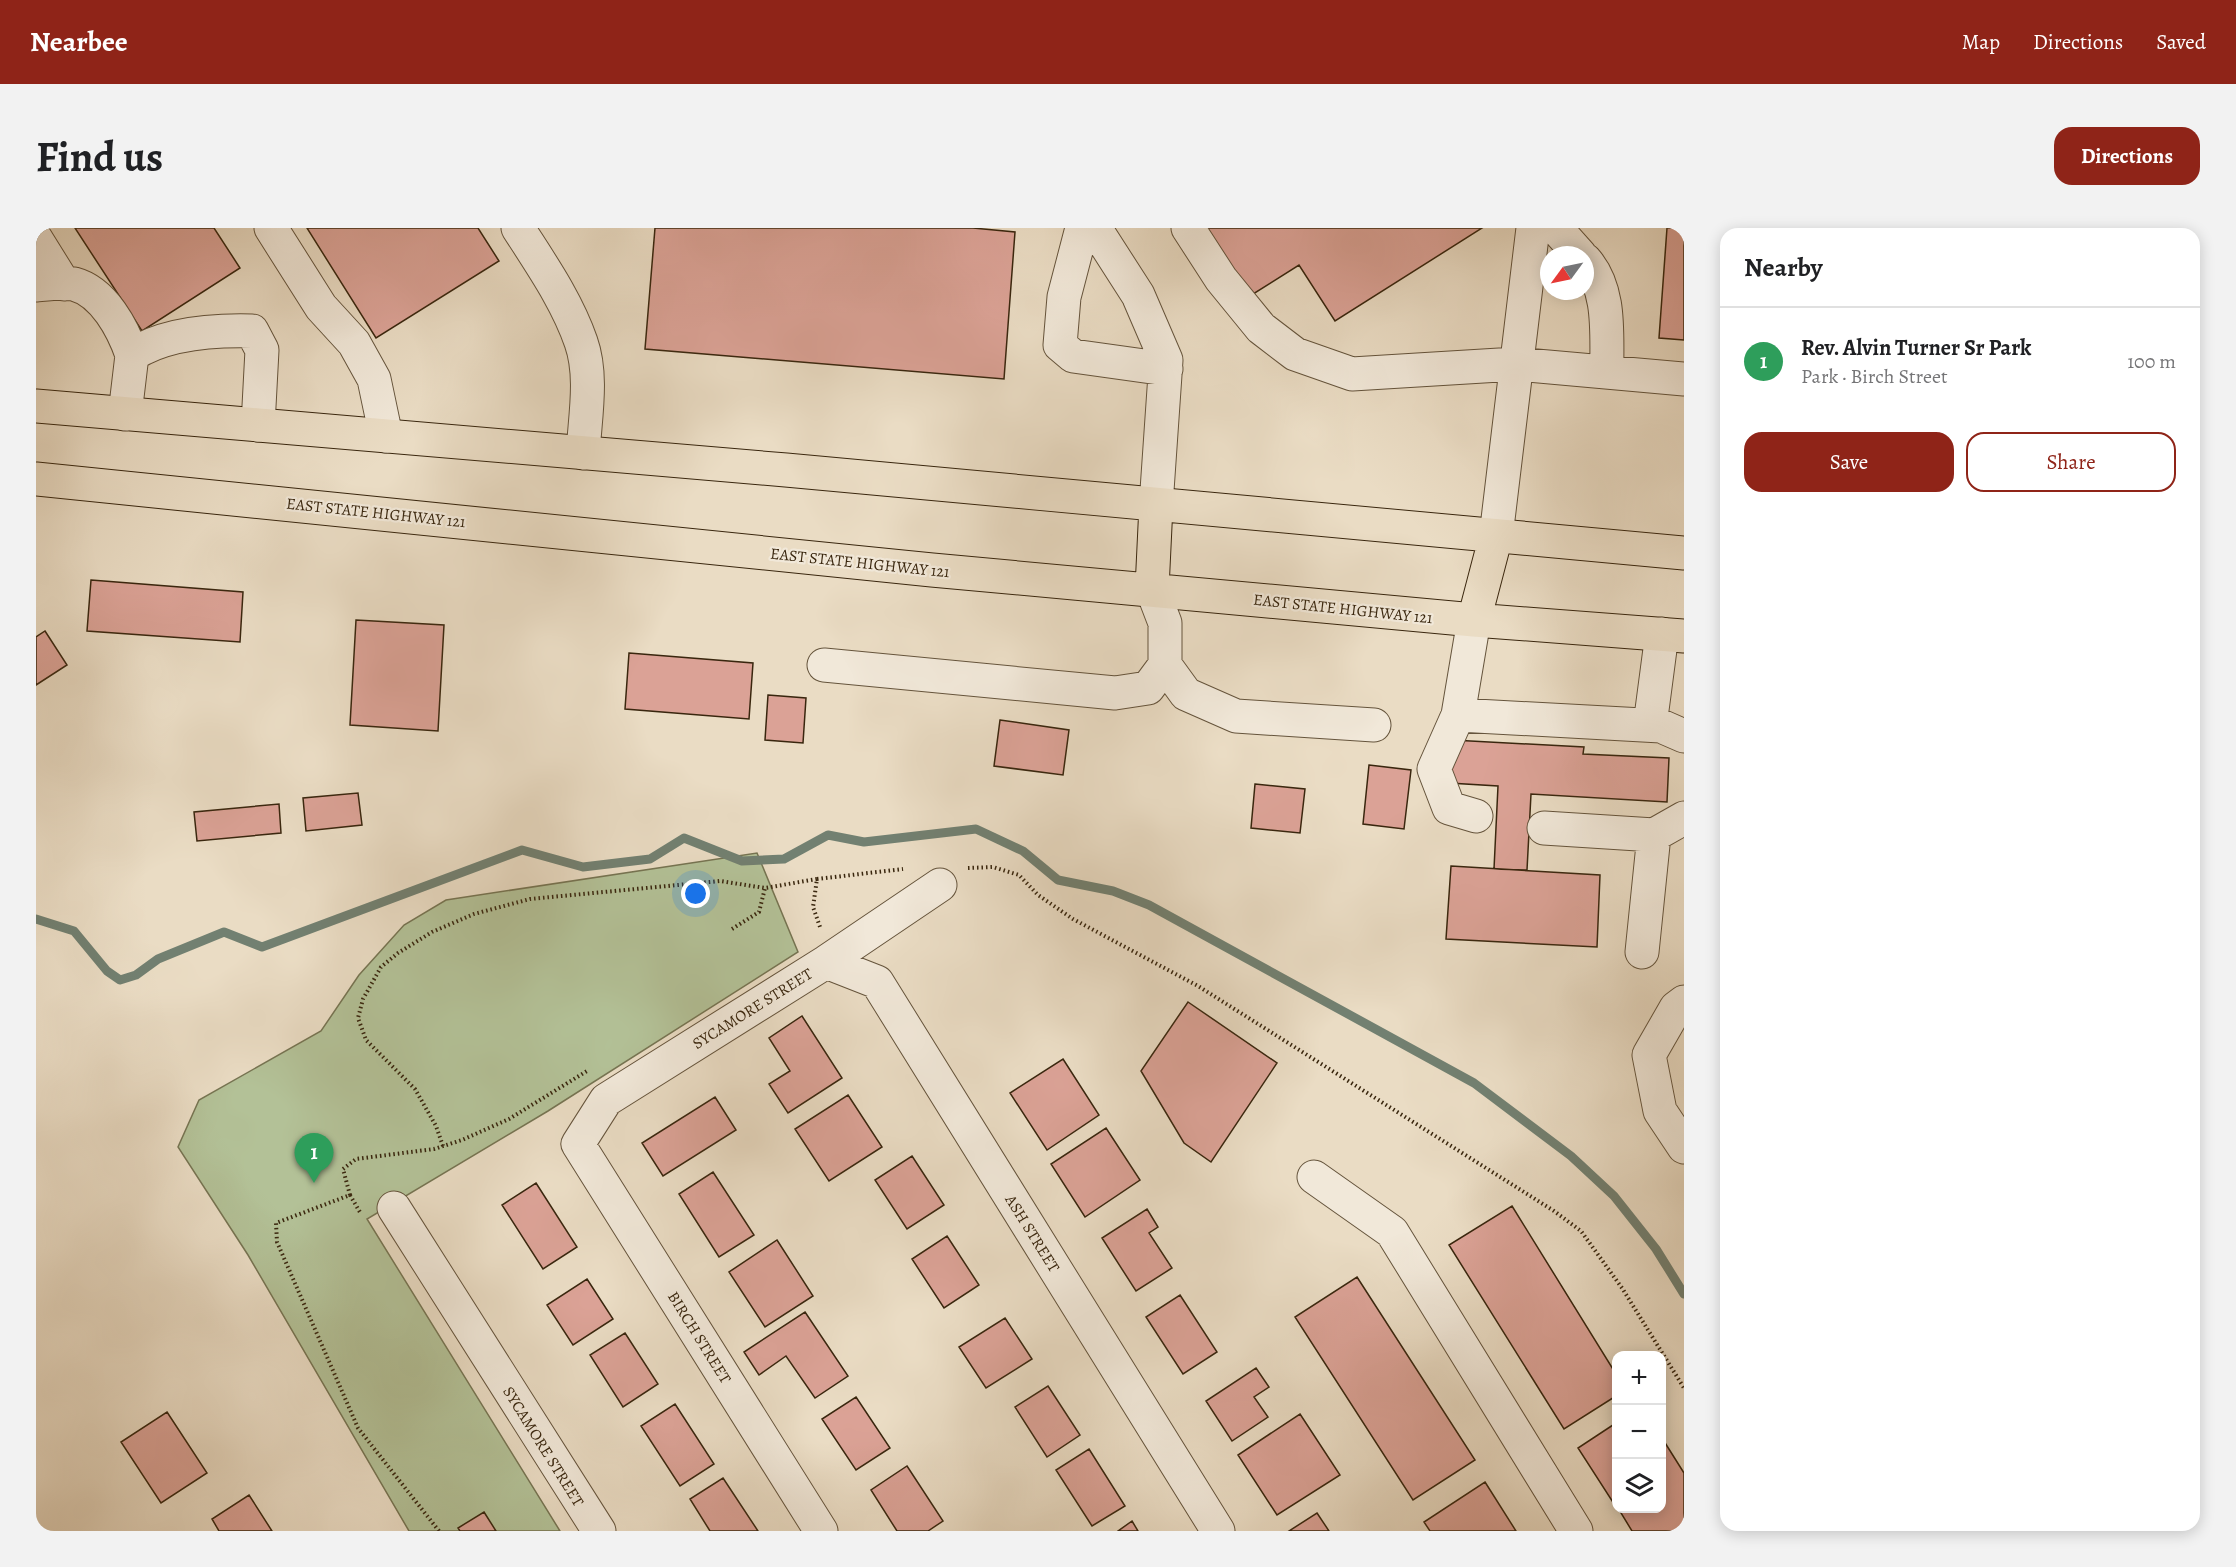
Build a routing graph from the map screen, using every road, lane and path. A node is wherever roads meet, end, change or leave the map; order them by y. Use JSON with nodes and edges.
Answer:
{"nodes":[{"id":1,"x":271,"y":228,"type":"edge"},
{"id":2,"x":518,"y":228,"type":"edge"},
{"id":3,"x":1082,"y":228,"type":"edge"},
{"id":4,"x":1095,"y":228,"type":"edge"},
{"id":5,"x":1188,"y":228,"type":"edge"},
{"id":6,"x":1533,"y":228,"type":"edge"},
{"id":7,"x":1556,"y":228,"type":"edge"},
{"id":8,"x":36,"y":239,"type":"edge"},
{"id":9,"x":1572,"y":246,"type":"edge"},
{"id":10,"x":1594,"y":276,"type":"edge"},
{"id":11,"x":50,"y":285,"type":"edge"},
{"id":12,"x":132,"y":356,"type":"junction"},
{"id":13,"x":1516,"y":364,"type":"junction"},
{"id":14,"x":1166,"y":369,"type":"junction"},
{"id":15,"x":1607,"y":372,"type":"junction"},
{"id":16,"x":1684,"y":380,"type":"edge"},
{"id":17,"x":36,"y":406,"type":"edge"},
{"id":18,"x":125,"y":414,"type":"junction"},
{"id":19,"x":258,"y":425,"type":"junction"},
{"id":20,"x":386,"y":436,"type":"junction"},
{"id":21,"x":583,"y":453,"type":"junction"},
{"id":22,"x":36,"y":479,"type":"edge"},
{"id":23,"x":1156,"y":504,"type":"junction"},
{"id":24,"x":1496,"y":536,"type":"junction"},
{"id":25,"x":1684,"y":553,"type":"edge"},
{"id":26,"x":1152,"y":589,"type":"junction"},
{"id":27,"x":1474,"y":620,"type":"junction"},
{"id":28,"x":1673,"y":635,"type":"edge"},
{"id":29,"x":824,"y":665,"type":"dead end"},
{"id":30,"x":1165,"y":665,"type":"junction"},
{"id":31,"x":1458,"y":715,"type":"junction"},
{"id":32,"x":1374,"y":725,"type":"dead end"},
{"id":33,"x":1650,"y":725,"type":"junction"},
{"id":34,"x":1684,"y":736,"type":"edge"},
{"id":35,"x":1476,"y":816,"type":"dead end"},
{"id":36,"x":1684,"y":818,"type":"edge"},
{"id":37,"x":1544,"y":828,"type":"dead end"},
{"id":38,"x":1654,"y":835,"type":"junction"},
{"id":39,"x":907,"y":869,"type":"dead end"},
{"id":40,"x":950,"y":876,"type":"joint"},
{"id":41,"x":817,"y":879,"type":"junction"},
{"id":42,"x":765,"y":888,"type":"junction"},
{"id":43,"x":732,"y":929,"type":"dead end"},
{"id":44,"x":814,"y":931,"type":"dead end"},
{"id":45,"x":1642,"y":952,"type":"dead end"},
{"id":46,"x":826,"y":962,"type":"junction"},
{"id":47,"x":1684,"y":1002,"type":"edge"},
{"id":48,"x":596,"y":1066,"type":"dead end"},
{"id":49,"x":578,"y":1144,"type":"joint"},
{"id":50,"x":443,"y":1146,"type":"junction"},
{"id":51,"x":1684,"y":1147,"type":"edge"},
{"id":52,"x":1314,"y":1177,"type":"dead end"},
{"id":53,"x":394,"y":1208,"type":"dead end"},
{"id":54,"x":1684,"y":1388,"type":"edge"},
{"id":55,"x":439,"y":1531,"type":"edge"},
{"id":56,"x":598,"y":1531,"type":"edge"},
{"id":57,"x":821,"y":1531,"type":"edge"},
{"id":58,"x":1218,"y":1531,"type":"edge"},
{"id":59,"x":1576,"y":1531,"type":"edge"}],
"edges":[{"from":1,"to":20,"type":"street"},
{"from":2,"to":21,"type":"street"},
{"from":3,"to":14,"type":"street"},
{"from":4,"to":14,"type":"street"},
{"from":5,"to":13,"type":"street"},
{"from":6,"to":13,"type":"street"},
{"from":7,"to":9,"type":"street"},
{"from":8,"to":11,"type":"street"},
{"from":10,"to":15,"type":"street"},
{"from":11,"to":12,"type":"street"},
{"from":12,"to":18,"type":"street"},
{"from":12,"to":19,"type":"street"},
{"from":13,"to":15,"type":"street"},
{"from":13,"to":24,"type":"street"},
{"from":14,"to":23,"type":"street"},
{"from":15,"to":16,"type":"street"},
{"from":17,"to":18,"type":"main road"},
{"from":18,"to":19,"type":"main road"},
{"from":19,"to":20,"type":"main road"},
{"from":20,"to":21,"type":"main road"},
{"from":21,"to":23,"type":"main road"},
{"from":22,"to":26,"type":"main road","name":"EAST STATE HIGHWAY 121"},
{"from":23,"to":24,"type":"main road"},
{"from":23,"to":26,"type":"main road"},
{"from":24,"to":25,"type":"main road"},
{"from":24,"to":27,"type":"main road"},
{"from":26,"to":27,"type":"main road","name":"EAST STATE HIGHWAY 121"},
{"from":26,"to":30,"type":"street"},
{"from":27,"to":28,"type":"main road","name":"EAST STATE HIGHWAY 121"},
{"from":27,"to":31,"type":"street"},
{"from":28,"to":33,"type":"street"},
{"from":29,"to":30,"type":"street"},
{"from":30,"to":32,"type":"street"},
{"from":31,"to":33,"type":"street"},
{"from":31,"to":35,"type":"street"},
{"from":33,"to":34,"type":"street"},
{"from":36,"to":38,"type":"street"},
{"from":37,"to":38,"type":"street"},
{"from":38,"to":45,"type":"street"},
{"from":39,"to":41,"type":"path"},
{"from":40,"to":46,"type":"street","name":"SYCAMORE STREET"},
{"from":40,"to":54,"type":"path"},
{"from":41,"to":42,"type":"path"},
{"from":41,"to":44,"type":"path"},
{"from":42,"to":43,"type":"path"},
{"from":42,"to":50,"type":"path"},
{"from":46,"to":49,"type":"street","name":"SYCAMORE STREET"},
{"from":46,"to":58,"type":"street","name":"ASH STREET"},
{"from":47,"to":51,"type":"street"},
{"from":48,"to":50,"type":"path"},
{"from":49,"to":57,"type":"street","name":"BIRCH STREET"},
{"from":50,"to":55,"type":"path"},
{"from":52,"to":59,"type":"street"},
{"from":53,"to":56,"type":"street","name":"SYCAMORE STREET"}]}
